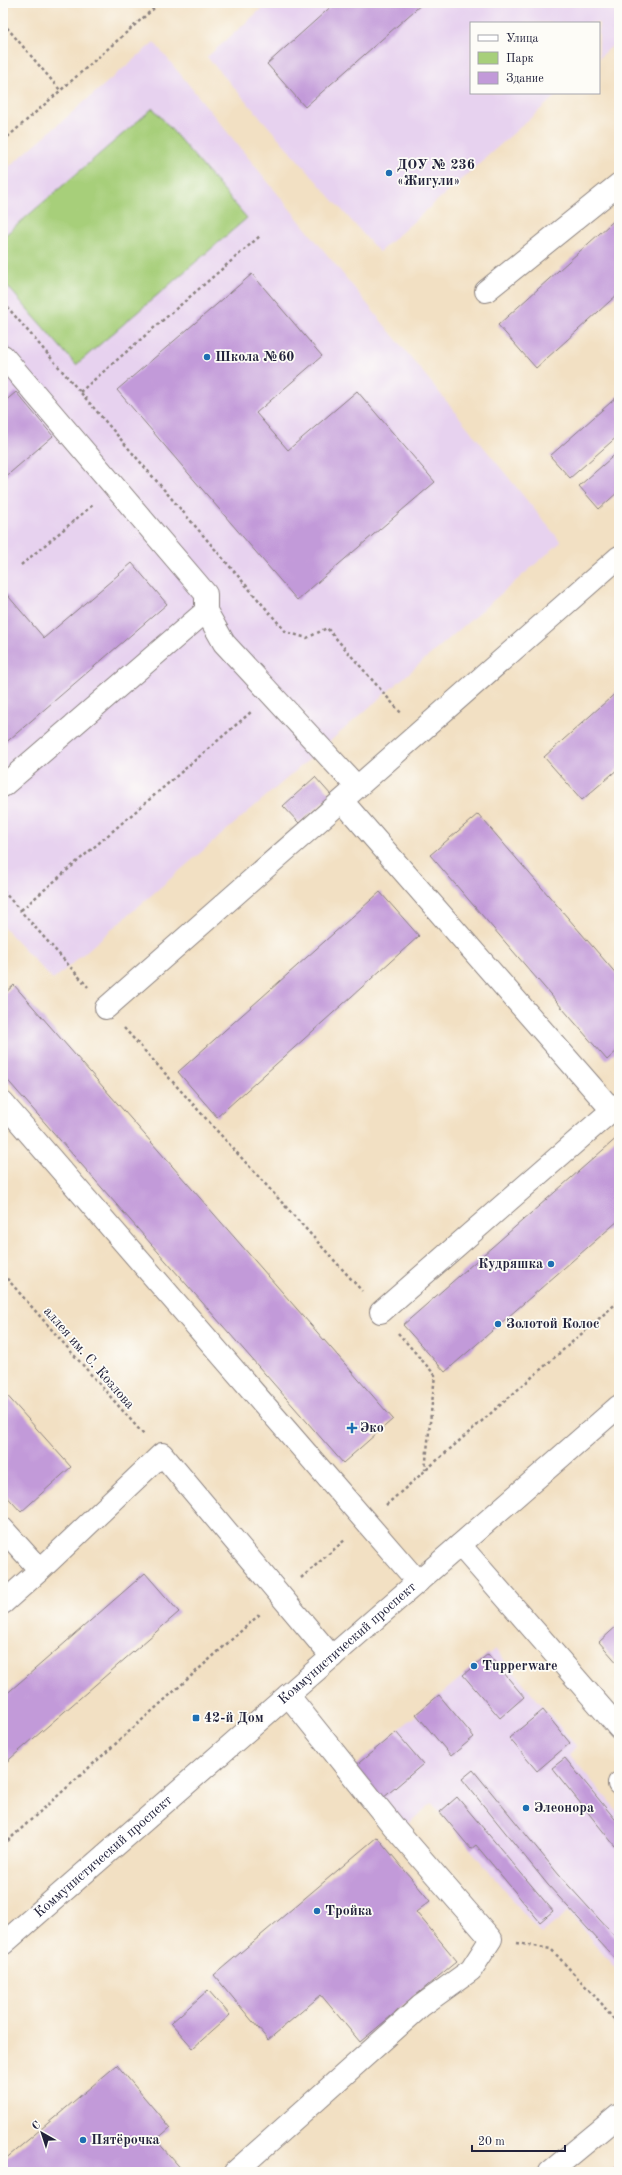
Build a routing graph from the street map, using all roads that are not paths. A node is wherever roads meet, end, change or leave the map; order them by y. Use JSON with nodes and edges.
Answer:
{"nodes":[{"id":1,"x":619,"y":184,"type":"edge"},
{"id":2,"x":486,"y":291,"type":"dead end"},
{"id":3,"x":3,"y":356,"type":"edge"},
{"id":4,"x":619,"y":557,"type":"edge"},
{"id":5,"x":206,"y":611,"type":"junction"},
{"id":6,"x":3,"y":786,"type":"edge"},
{"id":7,"x":349,"y":794,"type":"junction"},
{"id":8,"x":106,"y":1008,"type":"road end"},
{"id":9,"x":3,"y":1103,"type":"edge"},
{"id":10,"x":616,"y":1107,"type":"edge"},
{"id":11,"x":381,"y":1312,"type":"road end"},
{"id":12,"x":619,"y":1406,"type":"edge"},
{"id":13,"x":3,"y":1529,"type":"edge"},
{"id":14,"x":460,"y":1546,"type":"junction"},
{"id":15,"x":40,"y":1570,"type":"junction"},
{"id":16,"x":418,"y":1582,"type":"junction"},
{"id":17,"x":3,"y":1603,"type":"edge"},
{"id":18,"x":332,"y":1657,"type":"junction"},
{"id":19,"x":288,"y":1695,"type":"junction"},
{"id":20,"x":619,"y":1728,"type":"edge"},
{"id":21,"x":3,"y":1944,"type":"edge"},
{"id":22,"x":619,"y":2115,"type":"edge"},
{"id":23,"x":235,"y":2172,"type":"edge"},
{"id":24,"x":550,"y":2172,"type":"edge"}],
"edges":[{"from":1,"to":2,"type":"main road"},
{"from":3,"to":5,"type":"main road"},
{"from":4,"to":7,"type":"main road"},
{"from":5,"to":6,"type":"main road"},
{"from":5,"to":7,"type":"main road"},
{"from":7,"to":8,"type":"main road"},
{"from":7,"to":10,"type":"main road"},
{"from":9,"to":16,"type":"main road"},
{"from":10,"to":11,"type":"main road"},
{"from":12,"to":14,"type":"main road","name":"Коммунистический проспект"},
{"from":13,"to":15,"type":"main road"},
{"from":14,"to":16,"type":"main road","name":"Коммунистический проспект"},
{"from":14,"to":20,"type":"main road"},
{"from":15,"to":17,"type":"main road"},
{"from":15,"to":18,"type":"main road"},
{"from":16,"to":18,"type":"main road","name":"Коммунистический проспект"},
{"from":18,"to":19,"type":"main road","name":"Коммунистический проспект"},
{"from":19,"to":21,"type":"main road","name":"Коммунистический проспект"},
{"from":19,"to":23,"type":"main road"},
{"from":22,"to":24,"type":"main road"}]}
